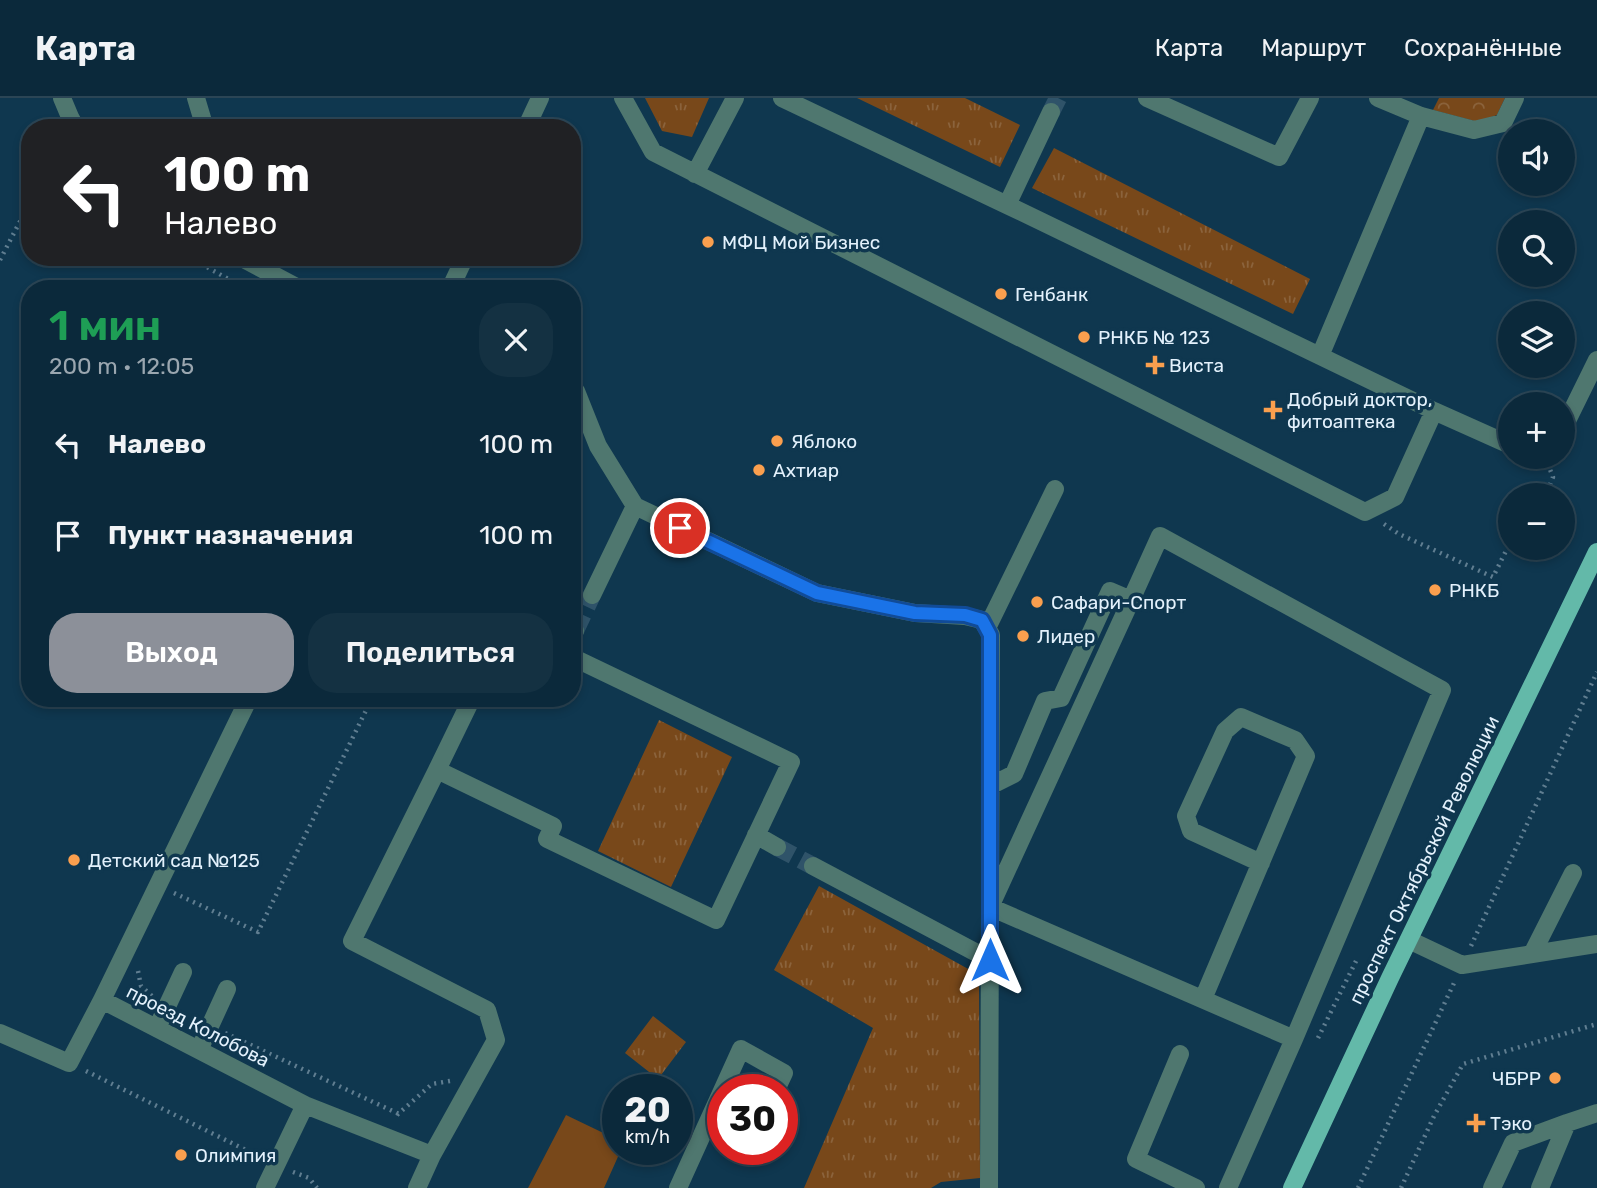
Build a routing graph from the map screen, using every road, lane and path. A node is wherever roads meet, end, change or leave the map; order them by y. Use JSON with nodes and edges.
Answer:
{"nodes":[{"id":1,"x":62,"y":98,"type":"edge"},
{"id":2,"x":79,"y":98,"type":"edge"},
{"id":3,"x":196,"y":98,"type":"edge"},
{"id":4,"x":540,"y":98,"type":"edge"},
{"id":5,"x":623,"y":98,"type":"edge"},
{"id":6,"x":735,"y":98,"type":"edge"},
{"id":7,"x":782,"y":98,"type":"edge"},
{"id":8,"x":1147,"y":98,"type":"edge"},
{"id":9,"x":1310,"y":98,"type":"edge"},
{"id":10,"x":1378,"y":98,"type":"edge"},
{"id":11,"x":1515,"y":98,"type":"edge"},
{"id":12,"x":1051,"y":112,"type":"tunnel mouth"},
{"id":13,"x":1421,"y":116,"type":"junction"},
{"id":14,"x":72,"y":119,"type":"edge"},
{"id":15,"x":74,"y":119,"type":"edge"},
{"id":16,"x":202,"y":119,"type":"edge"},
{"id":17,"x":530,"y":119,"type":"edge"},
{"id":18,"x":695,"y":174,"type":"junction"},
{"id":19,"x":1007,"y":205,"type":"junction"},
{"id":20,"x":21,"y":219,"type":"edge"},
{"id":21,"x":0,"y":260,"type":"edge"},
{"id":22,"x":205,"y":266,"type":"edge"},
{"id":23,"x":256,"y":266,"type":"edge"},
{"id":24,"x":230,"y":280,"type":"edge"},
{"id":25,"x":283,"y":280,"type":"edge"},
{"id":26,"x":1320,"y":356,"type":"junction"},
{"id":27,"x":1597,"y":360,"type":"edge"},
{"id":28,"x":581,"y":404,"type":"edge"},
{"id":29,"x":1575,"y":405,"type":"edge"},
{"id":30,"x":1434,"y":411,"type":"junction"},
{"id":31,"x":1498,"y":440,"type":"edge"},
{"id":32,"x":1055,"y":489,"type":"dead end"},
{"id":33,"x":635,"y":506,"type":"junction"},
{"id":34,"x":1365,"y":512,"type":"junction"},
{"id":35,"x":1597,"y":552,"type":"edge"},
{"id":36,"x":1501,"y":560,"type":"edge"},
{"id":37,"x":592,"y":596,"type":"tunnel mouth"},
{"id":38,"x":1131,"y":600,"type":"junction"},
{"id":39,"x":986,"y":628,"type":"junction"},
{"id":40,"x":581,"y":661,"type":"edge"},
{"id":41,"x":1597,"y":673,"type":"edge"},
{"id":42,"x":245,"y":707,"type":"edge"},
{"id":43,"x":368,"y":707,"type":"edge"},
{"id":44,"x":468,"y":707,"type":"edge"},
{"id":45,"x":437,"y":770,"type":"junction"},
{"id":46,"x":990,"y":786,"type":"junction"},
{"id":47,"x":756,"y":835,"type":"junction"},
{"id":48,"x":778,"y":847,"type":"tunnel mouth"},
{"id":49,"x":1261,"y":863,"type":"junction"},
{"id":50,"x":813,"y":866,"type":"tunnel mouth"},
{"id":51,"x":1573,"y":873,"type":"dead end"},
{"id":52,"x":179,"y":881,"type":"dead end"},
{"id":53,"x":990,"y":907,"type":"junction"},
{"id":54,"x":1409,"y":940,"type":"junction"},
{"id":55,"x":1597,"y":944,"type":"edge"},
{"id":56,"x":1532,"y":954,"type":"junction"},
{"id":57,"x":990,"y":960,"type":"junction"},
{"id":58,"x":140,"y":961,"type":"dead end"},
{"id":59,"x":1356,"y":961,"type":"dead end"},
{"id":60,"x":1462,"y":965,"type":"junction"},
{"id":61,"x":183,"y":972,"type":"dead end"},
{"id":62,"x":227,"y":989,"type":"dead end"},
{"id":63,"x":1203,"y":999,"type":"junction"},
{"id":64,"x":102,"y":1000,"type":"junction"},
{"id":65,"x":168,"y":1004,"type":"junction"},
{"id":66,"x":1597,"y":1024,"type":"edge"},
{"id":67,"x":210,"y":1027,"type":"junction"},
{"id":68,"x":157,"y":1028,"type":"junction"},
{"id":69,"x":0,"y":1033,"type":"edge"},
{"id":70,"x":1294,"y":1039,"type":"junction"},
{"id":71,"x":1315,"y":1045,"type":"dead end"},
{"id":72,"x":199,"y":1050,"type":"junction"},
{"id":73,"x":1180,"y":1054,"type":"dead end"},
{"id":74,"x":69,"y":1063,"type":"junction"},
{"id":75,"x":731,"y":1074,"type":"edge"},
{"id":76,"x":784,"y":1074,"type":"edge"},
{"id":77,"x":475,"y":1078,"type":"junction"},
{"id":78,"x":305,"y":1105,"type":"junction"},
{"id":79,"x":1597,"y":1113,"type":"edge"},
{"id":80,"x":399,"y":1114,"type":"junction"},
{"id":81,"x":1567,"y":1123,"type":"junction"},
{"id":82,"x":707,"y":1128,"type":"edge"},
{"id":83,"x":377,"y":1133,"type":"junction"},
{"id":84,"x":432,"y":1155,"type":"junction"},
{"id":85,"x":276,"y":1165,"type":"junction"},
{"id":86,"x":265,"y":1188,"type":"edge"},
{"id":87,"x":317,"y":1188,"type":"edge"},
{"id":88,"x":417,"y":1188,"type":"edge"},
{"id":89,"x":678,"y":1188,"type":"edge"},
{"id":90,"x":989,"y":1188,"type":"edge"},
{"id":91,"x":1196,"y":1188,"type":"edge"},
{"id":92,"x":1228,"y":1188,"type":"edge"},
{"id":93,"x":1292,"y":1188,"type":"edge"},
{"id":94,"x":1358,"y":1188,"type":"edge"},
{"id":95,"x":1401,"y":1188,"type":"edge"},
{"id":96,"x":1492,"y":1188,"type":"edge"},
{"id":97,"x":1540,"y":1188,"type":"edge"}],
"edges":[{"from":1,"to":14,"type":"street"},
{"from":2,"to":15,"type":"street"},
{"from":3,"to":16,"type":"street"},
{"from":4,"to":17,"type":"street"},
{"from":5,"to":18,"type":"street"},
{"from":6,"to":18,"type":"street"},
{"from":7,"to":19,"type":"street"},
{"from":8,"to":9,"type":"street"},
{"from":10,"to":13,"type":"street"},
{"from":11,"to":13,"type":"street"},
{"from":12,"to":19,"type":"street"},
{"from":13,"to":26,"type":"street"},
{"from":18,"to":34,"type":"street"},
{"from":19,"to":26,"type":"street"},
{"from":20,"to":21,"type":"path"},
{"from":22,"to":24,"type":"path"},
{"from":23,"to":25,"type":"street"},
{"from":26,"to":30,"type":"street"},
{"from":27,"to":29,"type":"street"},
{"from":28,"to":33,"type":"street"},
{"from":30,"to":31,"type":"street"},
{"from":30,"to":34,"type":"street"},
{"from":32,"to":39,"type":"street"},
{"from":33,"to":37,"type":"street"},
{"from":33,"to":39,"type":"street"},
{"from":34,"to":36,"type":"path"},
{"from":35,"to":54,"type":"main road","name":"проспект Октябрьской Революции"},
{"from":38,"to":46,"type":"street"},
{"from":38,"to":53,"type":"street"},
{"from":38,"to":70,"type":"street"},
{"from":39,"to":46,"type":"street"},
{"from":40,"to":47,"type":"street"},
{"from":41,"to":60,"type":"path"},
{"from":42,"to":64,"type":"street","name":"проезд Колобова"},
{"from":43,"to":52,"type":"path"},
{"from":44,"to":45,"type":"street"},
{"from":45,"to":47,"type":"street"},
{"from":45,"to":77,"type":"street"},
{"from":46,"to":53,"type":"street"},
{"from":47,"to":48,"type":"street"},
{"from":49,"to":49,"type":"street"},
{"from":49,"to":63,"type":"street"},
{"from":50,"to":57,"type":"street"},
{"from":51,"to":56,"type":"street"},
{"from":53,"to":57,"type":"street"},
{"from":53,"to":63,"type":"street"},
{"from":54,"to":60,"type":"street"},
{"from":54,"to":93,"type":"main road","name":"проспект Октябрьской Революции"},
{"from":55,"to":56,"type":"street"},
{"from":56,"to":60,"type":"street"},
{"from":57,"to":90,"type":"street"},
{"from":58,"to":65,"type":"path"},
{"from":59,"to":71,"type":"path"},
{"from":60,"to":94,"type":"path"},
{"from":61,"to":65,"type":"street"},
{"from":62,"to":67,"type":"street"},
{"from":63,"to":70,"type":"street"},
{"from":64,"to":68,"type":"street","name":"проезд Колобова"},
{"from":64,"to":74,"type":"street"},
{"from":65,"to":68,"type":"street"},
{"from":66,"to":95,"type":"path"},
{"from":67,"to":72,"type":"street"},
{"from":67,"to":80,"type":"path"},
{"from":68,"to":72,"type":"street","name":"проезд Колобова"},
{"from":69,"to":74,"type":"street"},
{"from":70,"to":92,"type":"street"},
{"from":72,"to":78,"type":"street","name":"проезд Колобова"},
{"from":73,"to":91,"type":"street"},
{"from":74,"to":85,"type":"path"},
{"from":75,"to":76,"type":"street"},
{"from":77,"to":80,"type":"path"},
{"from":77,"to":84,"type":"street"},
{"from":78,"to":83,"type":"street","name":"проезд Колобова"},
{"from":78,"to":85,"type":"street"},
{"from":79,"to":81,"type":"street"},
{"from":80,"to":83,"type":"path"},
{"from":81,"to":96,"type":"street"},
{"from":81,"to":97,"type":"street"},
{"from":82,"to":89,"type":"street"},
{"from":83,"to":84,"type":"street","name":"проезд Колобова"},
{"from":84,"to":88,"type":"street"},
{"from":85,"to":86,"type":"street"},
{"from":85,"to":87,"type":"path"}]}
